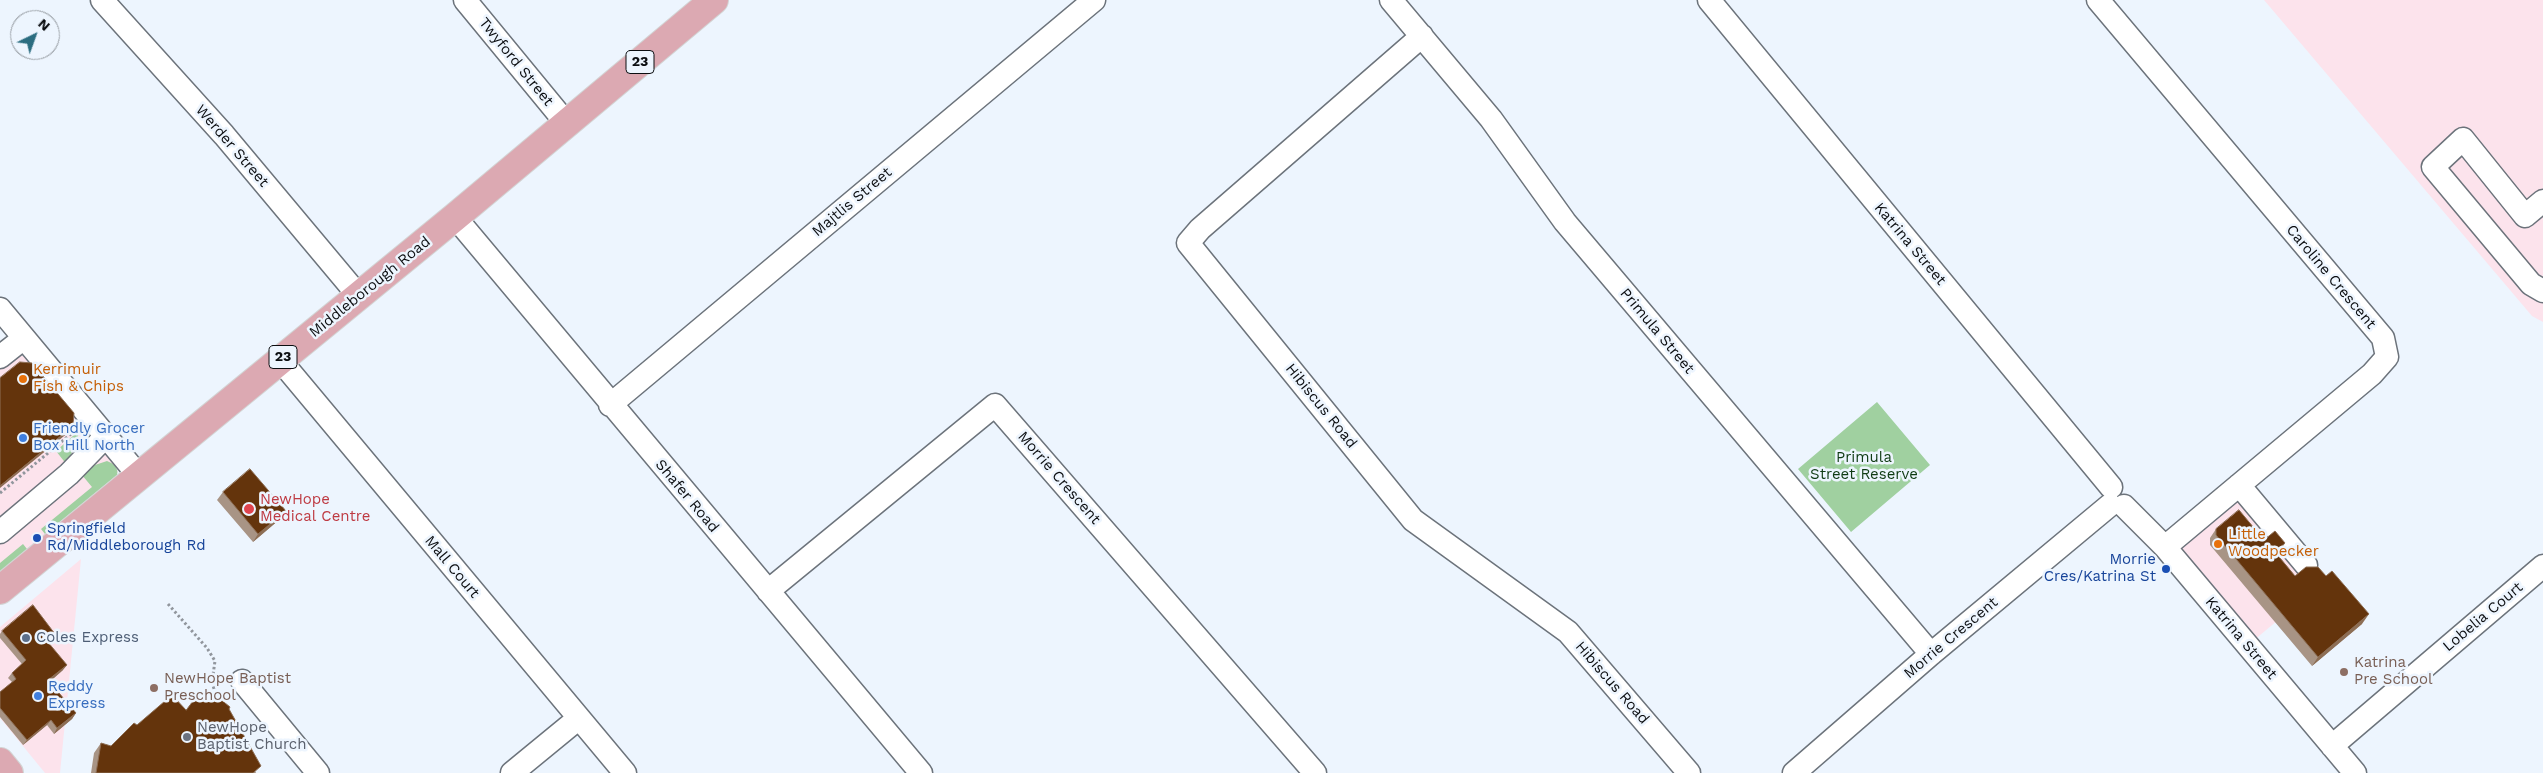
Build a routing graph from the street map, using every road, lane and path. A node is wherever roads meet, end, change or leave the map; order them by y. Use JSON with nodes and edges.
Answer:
{"nodes":[{"id":1,"x":102,"y":0,"type":"edge"},
{"id":2,"x":465,"y":0,"type":"edge"},
{"id":3,"x":714,"y":0,"type":"edge"},
{"id":4,"x":1094,"y":0,"type":"edge"},
{"id":5,"x":1391,"y":0,"type":"edge"},
{"id":6,"x":1709,"y":0,"type":"edge"},
{"id":7,"x":2098,"y":0,"type":"edge"},
{"id":8,"x":1422,"y":36,"type":"junction"},
{"id":9,"x":567,"y":124,"type":"junction"},
{"id":10,"x":2541,"y":206,"type":"edge"},
{"id":11,"x":455,"y":217,"type":"junction"},
{"id":12,"x":2543,"y":291,"type":"edge"},
{"id":13,"x":358,"y":295,"type":"junction"},
{"id":14,"x":0,"y":309,"type":"edge"},
{"id":15,"x":24,"y":338,"type":"junction"},
{"id":16,"x":0,"y":357,"type":"edge"},
{"id":17,"x":280,"y":360,"type":"junction"},
{"id":18,"x":610,"y":405,"type":"junction"},
{"id":19,"x":72,"y":434,"type":"edge"},
{"id":20,"x":106,"y":436,"type":"junction"},
{"id":21,"x":139,"y":476,"type":"junction"},
{"id":22,"x":2239,"y":485,"type":"junction"},
{"id":23,"x":0,"y":493,"type":"edge"},
{"id":24,"x":2115,"y":499,"type":"junction"},
{"id":25,"x":0,"y":532,"type":"edge"},
{"id":26,"x":2165,"y":547,"type":"junction"},
{"id":27,"x":2306,"y":565,"type":"edge"},
{"id":28,"x":2543,"y":566,"type":"edge"},
{"id":29,"x":0,"y":590,"type":"edge"},
{"id":30,"x":768,"y":591,"type":"junction"},
{"id":31,"x":168,"y":604,"type":"dead end"},
{"id":32,"x":1931,"y":654,"type":"junction"},
{"id":33,"x":242,"y":681,"type":"joint"},
{"id":34,"x":579,"y":718,"type":"junction"},
{"id":35,"x":2332,"y":746,"type":"junction"},
{"id":36,"x":0,"y":762,"type":"edge"},
{"id":37,"x":9,"y":773,"type":"edge"},
{"id":38,"x":318,"y":773,"type":"edge"},
{"id":39,"x":512,"y":773,"type":"edge"},
{"id":40,"x":624,"y":773,"type":"edge"},
{"id":41,"x":921,"y":773,"type":"edge"},
{"id":42,"x":1315,"y":773,"type":"edge"},
{"id":43,"x":1689,"y":773,"type":"edge"},
{"id":44,"x":1794,"y":773,"type":"edge"},
{"id":45,"x":2354,"y":773,"type":"edge"}],
"edges":[{"from":1,"to":13,"type":"street","name":"Werder Street"},
{"from":2,"to":9,"type":"street","name":"Twyford Street"},
{"from":3,"to":9,"type":"main road","name":"Middleborough Road","number":"23"},
{"from":4,"to":18,"type":"street","name":"Majtlis Street"},
{"from":5,"to":8,"type":"street","name":"Primula Street"},
{"from":6,"to":24,"type":"street","name":"Katrina Street"},
{"from":7,"to":22,"type":"street","name":"Caroline Crescent"},
{"from":8,"to":32,"type":"street","name":"Primula Street"},
{"from":8,"to":43,"type":"street","name":"Hibiscus Road"},
{"from":9,"to":11,"type":"main road","name":"Middleborough Road","number":"23"},
{"from":10,"to":12,"type":"street"},
{"from":11,"to":13,"type":"main road","name":"Middleborough Road","number":"23"},
{"from":11,"to":18,"type":"street","name":"Shafer Road"},
{"from":13,"to":17,"type":"main road","name":"Middleborough Road","number":"23"},
{"from":14,"to":15,"type":"street"},
{"from":15,"to":16,"type":"street"},
{"from":15,"to":20,"type":"street"},
{"from":17,"to":21,"type":"main road","name":"Middleborough Road","number":"23"},
{"from":17,"to":34,"type":"street","name":"Mall Court"},
{"from":18,"to":30,"type":"street","name":"Shafer Road"},
{"from":19,"to":23,"type":"path"},
{"from":20,"to":21,"type":"street"},
{"from":20,"to":25,"type":"street"},
{"from":21,"to":29,"type":"main road","name":"Middleborough Road","number":"23"},
{"from":22,"to":26,"type":"street","name":"Caroline Crescent"},
{"from":22,"to":27,"type":"street"},
{"from":24,"to":26,"type":"street","name":"Katrina Street"},
{"from":24,"to":32,"type":"street","name":"Morrie Crescent"},
{"from":26,"to":35,"type":"street","name":"Katrina Street"},
{"from":28,"to":35,"type":"street","name":"Lobelia Court"},
{"from":30,"to":41,"type":"street","name":"Shafer Road"},
{"from":30,"to":42,"type":"street","name":"Morrie Crescent"},
{"from":31,"to":33,"type":"path"},
{"from":32,"to":44,"type":"street","name":"Morrie Crescent"},
{"from":33,"to":38,"type":"street"},
{"from":34,"to":39,"type":"street"},
{"from":34,"to":40,"type":"street","name":"Mall Court"},
{"from":35,"to":45,"type":"street","name":"Katrina Street"},
{"from":36,"to":37,"type":"main road"}]}
